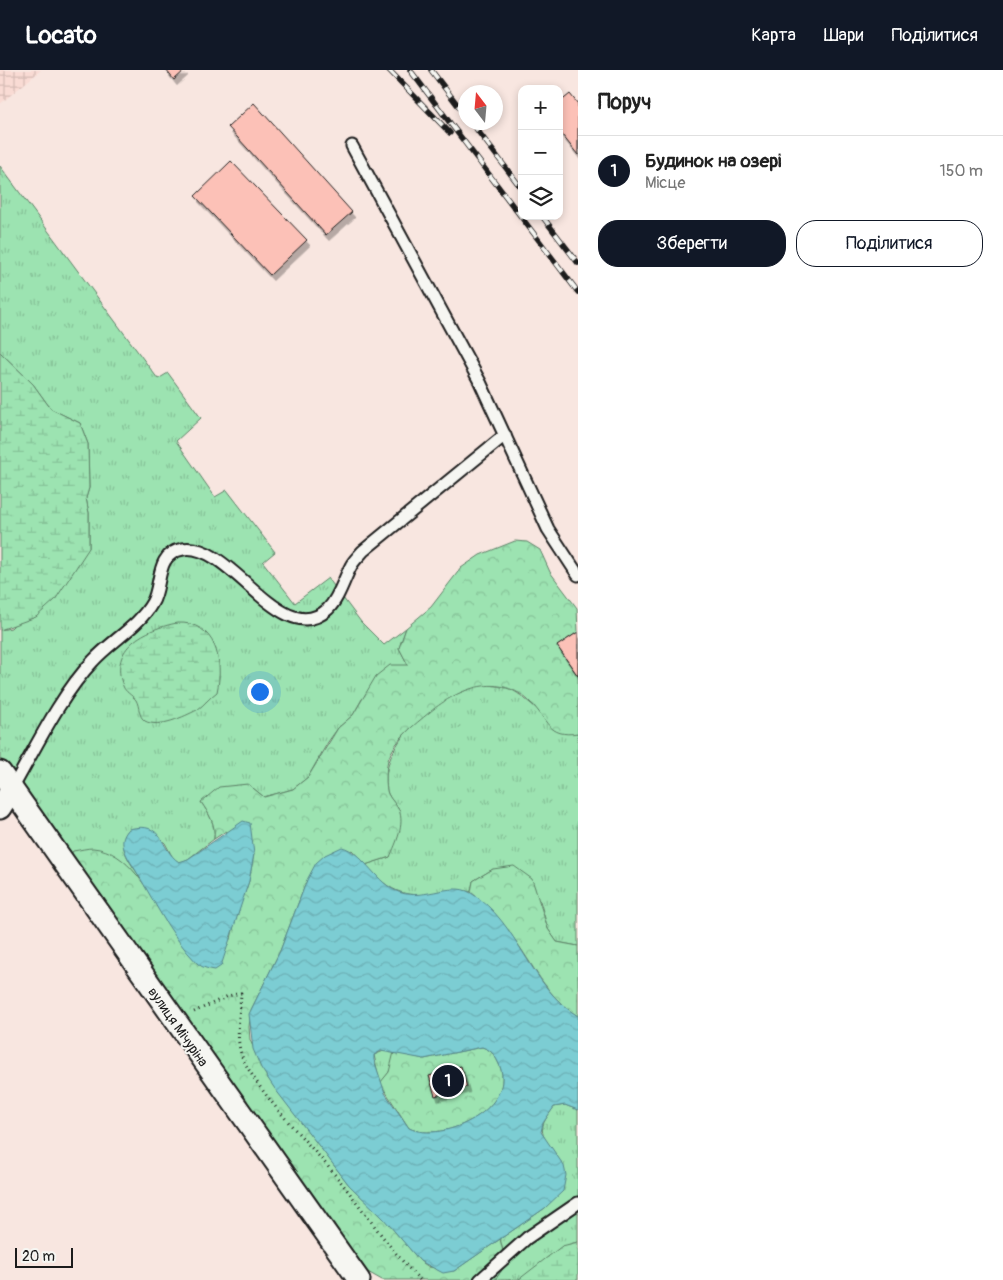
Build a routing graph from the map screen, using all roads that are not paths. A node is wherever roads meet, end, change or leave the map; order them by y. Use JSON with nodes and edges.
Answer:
{"nodes":[{"id":1,"x":352,"y":146,"type":"dead end"},
{"id":2,"x":505,"y":435,"type":"junction"},
{"id":3,"x":578,"y":575,"type":"edge"},
{"id":4,"x":6,"y":781,"type":"edge"},
{"id":5,"x":0,"y":808,"type":"edge"},
{"id":6,"x":578,"y":1204,"type":"edge"},
{"id":7,"x":358,"y":1280,"type":"edge"},
{"id":8,"x":480,"y":1280,"type":"edge"}],
"edges":[{"from":1,"to":2,"type":"lane"},
{"from":2,"to":3,"type":"lane"},
{"from":2,"to":4,"type":"lane"},
{"from":4,"to":5,"type":"street"},
{"from":4,"to":7,"type":"street","name":"вулиця Мічуріна"},
{"from":6,"to":8,"type":"lane"}]}
